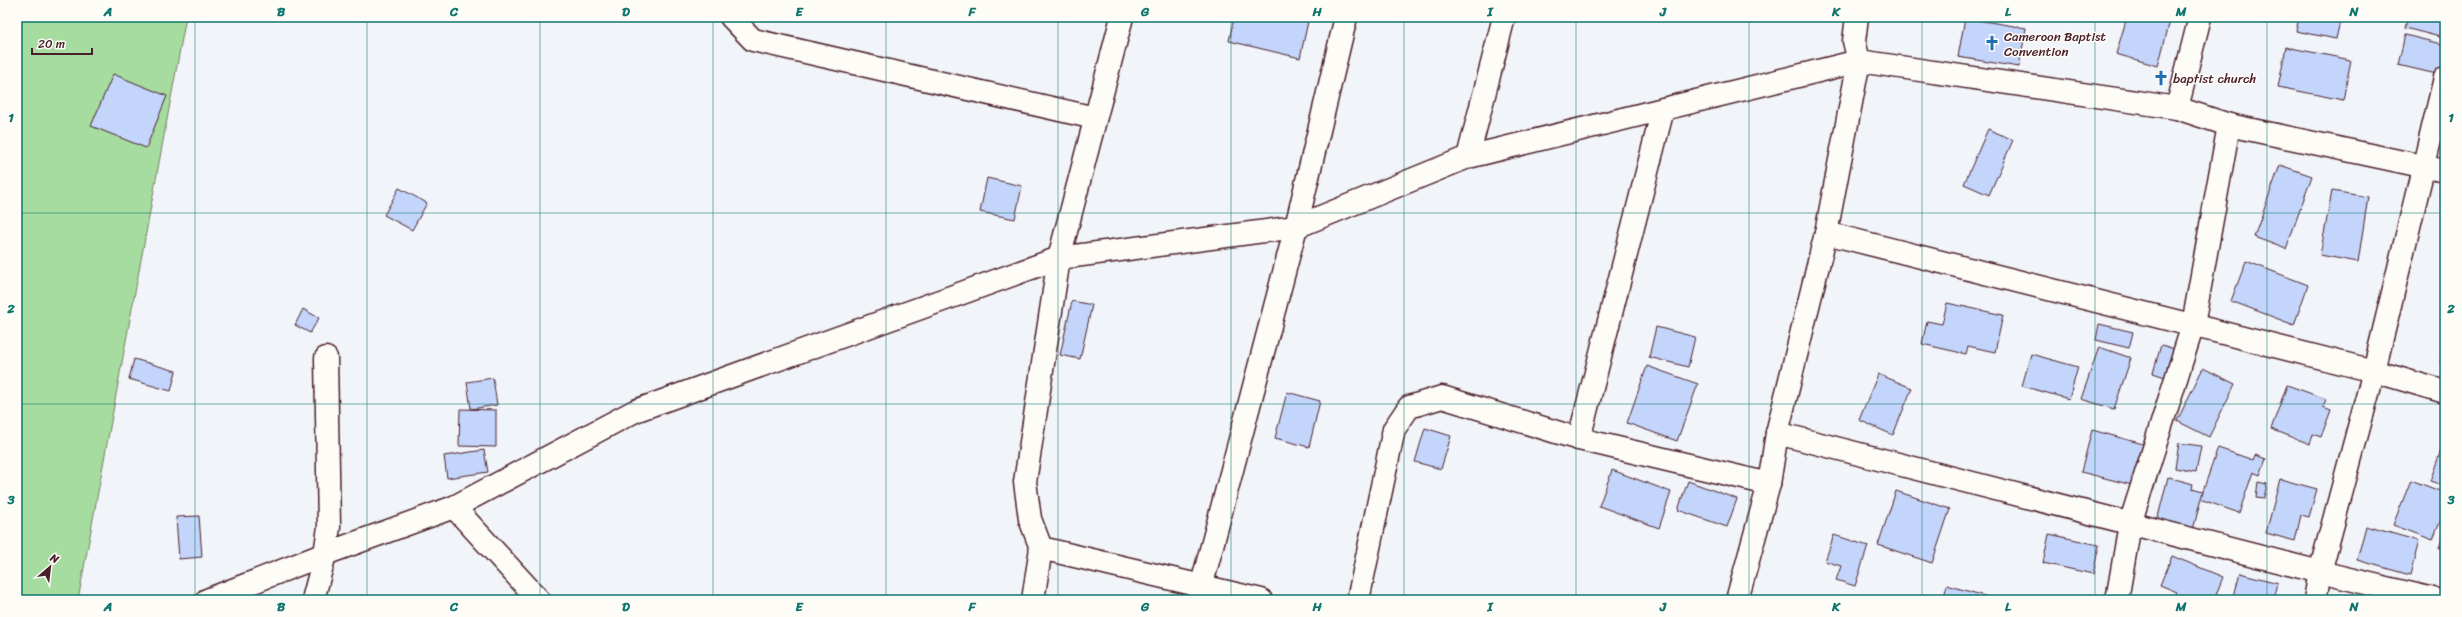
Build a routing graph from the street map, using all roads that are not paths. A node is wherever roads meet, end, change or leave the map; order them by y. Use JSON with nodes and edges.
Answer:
{"nodes":[{"id":1,"x":731,"y":17,"type":"edge"},
{"id":2,"x":1122,"y":17,"type":"edge"},
{"id":3,"x":1346,"y":17,"type":"edge"},
{"id":4,"x":1504,"y":17,"type":"edge"},
{"id":5,"x":1857,"y":17,"type":"edge"},
{"id":6,"x":2200,"y":17,"type":"edge"},
{"id":7,"x":1859,"y":61,"type":"junction"},
{"id":8,"x":2445,"y":78,"type":"edge"},
{"id":9,"x":2177,"y":108,"type":"junction"},
{"id":10,"x":1663,"y":109,"type":"junction"},
{"id":11,"x":1095,"y":118,"type":"junction"},
{"id":12,"x":2229,"y":125,"type":"junction"},
{"id":13,"x":1468,"y":157,"type":"junction"},
{"id":14,"x":2422,"y":167,"type":"junction"},
{"id":15,"x":2445,"y":171,"type":"edge"},
{"id":16,"x":1296,"y":227,"type":"junction"},
{"id":17,"x":1826,"y":233,"type":"junction"},
{"id":18,"x":1058,"y":258,"type":"junction"},
{"id":19,"x":2193,"y":325,"type":"junction"},
{"id":20,"x":326,"y":358,"type":"dead end"},
{"id":21,"x":2374,"y":371,"type":"junction"},
{"id":22,"x":2445,"y":392,"type":"edge"},
{"id":23,"x":1777,"y":433,"type":"junction"},
{"id":24,"x":1579,"y":439,"type":"junction"},
{"id":25,"x":1769,"y":484,"type":"junction"},
{"id":26,"x":454,"y":507,"type":"junction"},
{"id":27,"x":2130,"y":524,"type":"junction"},
{"id":28,"x":1041,"y":548,"type":"junction"},
{"id":29,"x":325,"y":554,"type":"junction"},
{"id":30,"x":2320,"y":572,"type":"junction"},
{"id":31,"x":1199,"y":593,"type":"edge"},
{"id":32,"x":207,"y":600,"type":"edge"},
{"id":33,"x":313,"y":600,"type":"edge"},
{"id":34,"x":539,"y":600,"type":"edge"},
{"id":35,"x":1033,"y":600,"type":"edge"},
{"id":36,"x":1261,"y":600,"type":"edge"},
{"id":37,"x":1358,"y":600,"type":"edge"},
{"id":38,"x":1737,"y":600,"type":"edge"},
{"id":39,"x":2116,"y":600,"type":"edge"},
{"id":40,"x":2315,"y":600,"type":"edge"},
{"id":41,"x":2437,"y":600,"type":"edge"}],
"edges":[{"from":1,"to":11,"type":"street"},
{"from":2,"to":11,"type":"street"},
{"from":3,"to":16,"type":"street"},
{"from":4,"to":13,"type":"street"},
{"from":5,"to":7,"type":"street"},
{"from":6,"to":9,"type":"street"},
{"from":7,"to":9,"type":"street"},
{"from":7,"to":10,"type":"street"},
{"from":7,"to":17,"type":"street"},
{"from":8,"to":14,"type":"street"},
{"from":9,"to":12,"type":"street"},
{"from":10,"to":13,"type":"street"},
{"from":10,"to":24,"type":"street"},
{"from":11,"to":18,"type":"street"},
{"from":12,"to":14,"type":"street"},
{"from":12,"to":19,"type":"street"},
{"from":13,"to":16,"type":"street"},
{"from":14,"to":15,"type":"street"},
{"from":14,"to":21,"type":"street"},
{"from":16,"to":18,"type":"street"},
{"from":16,"to":31,"type":"street"},
{"from":17,"to":19,"type":"street"},
{"from":17,"to":23,"type":"street"},
{"from":18,"to":26,"type":"street"},
{"from":18,"to":28,"type":"street"},
{"from":19,"to":21,"type":"street"},
{"from":19,"to":27,"type":"street"},
{"from":20,"to":29,"type":"street"},
{"from":21,"to":22,"type":"street"},
{"from":21,"to":30,"type":"street"},
{"from":23,"to":25,"type":"street"},
{"from":23,"to":27,"type":"street"},
{"from":24,"to":25,"type":"street"},
{"from":24,"to":37,"type":"street"},
{"from":25,"to":38,"type":"street"},
{"from":26,"to":29,"type":"street"},
{"from":26,"to":34,"type":"street"},
{"from":27,"to":30,"type":"street"},
{"from":27,"to":39,"type":"street"},
{"from":28,"to":31,"type":"street"},
{"from":28,"to":35,"type":"street"},
{"from":29,"to":32,"type":"street"},
{"from":29,"to":33,"type":"street"},
{"from":30,"to":40,"type":"street"},
{"from":30,"to":41,"type":"street"},
{"from":31,"to":36,"type":"street"}]}
